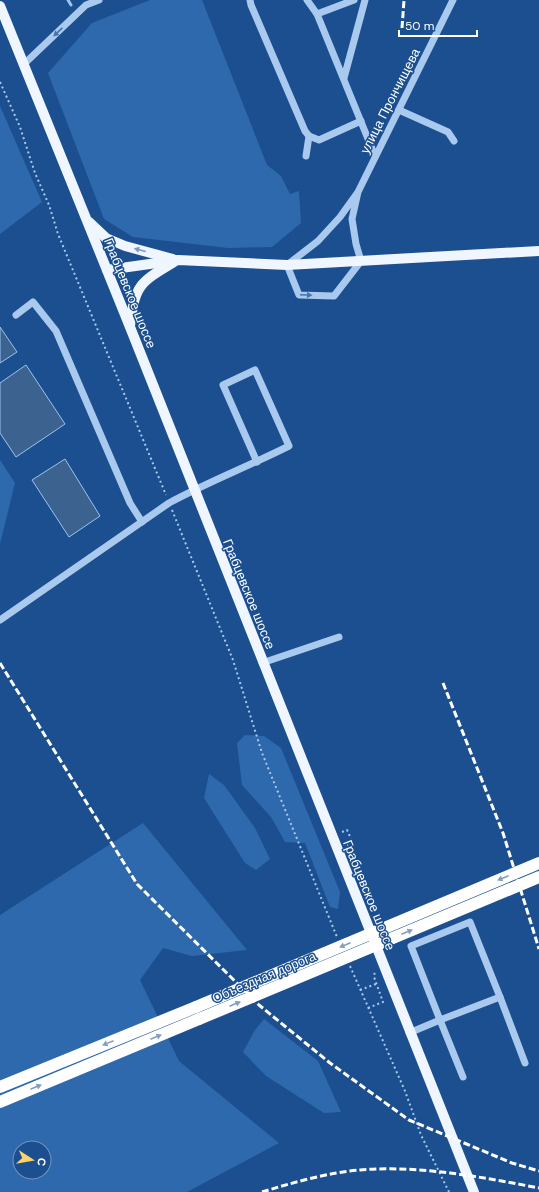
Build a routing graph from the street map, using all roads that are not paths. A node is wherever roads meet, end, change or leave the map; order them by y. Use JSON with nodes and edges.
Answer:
{"nodes":[{"id":1,"x":99,"y":0,"type":"edge"},
{"id":2,"x":250,"y":0,"type":"edge"},
{"id":3,"x":307,"y":0,"type":"edge"},
{"id":4,"x":354,"y":0,"type":"edge"},
{"id":5,"x":365,"y":0,"type":"edge"},
{"id":6,"x":453,"y":0,"type":"edge"},
{"id":7,"x":85,"y":2,"type":"edge"},
{"id":8,"x":0,"y":6,"type":"edge"},
{"id":9,"x":317,"y":14,"type":"junction"},
{"id":10,"x":23,"y":65,"type":"junction"},
{"id":11,"x":344,"y":78,"type":"junction"},
{"id":12,"x":399,"y":110,"type":"junction"},
{"id":13,"x":361,"y":121,"type":"junction"},
{"id":14,"x":309,"y":136,"type":"junction"},
{"id":15,"x":454,"y":141,"type":"dead end"},
{"id":16,"x":306,"y":156,"type":"dead end"},
{"id":17,"x":375,"y":156,"type":"junction"},
{"id":18,"x":358,"y":192,"type":"junction"},
{"id":19,"x":85,"y":217,"type":"junction"},
{"id":20,"x":539,"y":251,"type":"edge"},
{"id":21,"x":178,"y":260,"type":"junction"},
{"id":22,"x":361,"y":261,"type":"junction"},
{"id":23,"x":287,"y":264,"type":"junction"},
{"id":24,"x":107,"y":270,"type":"junction"},
{"id":25,"x":16,"y":315,"type":"dead end"},
{"id":26,"x":130,"y":327,"type":"junction"},
{"id":27,"x":257,"y":462,"type":"junction"},
{"id":28,"x":194,"y":490,"type":"junction"},
{"id":29,"x":142,"y":522,"type":"junction"},
{"id":30,"x":0,"y":620,"type":"edge"},
{"id":31,"x":339,"y":637,"type":"dead end"},
{"id":32,"x":262,"y":663,"type":"junction"},
{"id":33,"x":539,"y":863,"type":"edge"},
{"id":34,"x":539,"y":877,"type":"edge"},
{"id":35,"x":500,"y":997,"type":"junction"},
{"id":36,"x":198,"y":1013,"type":"junction"},
{"id":37,"x":440,"y":1020,"type":"junction"},
{"id":38,"x":409,"y":1033,"type":"junction"},
{"id":39,"x":525,"y":1063,"type":"dead end"},
{"id":40,"x":463,"y":1078,"type":"dead end"},
{"id":41,"x":0,"y":1087,"type":"edge"},
{"id":42,"x":0,"y":1102,"type":"edge"},
{"id":43,"x":474,"y":1192,"type":"edge"}],
"edges":[{"from":1,"to":7,"type":"street"},
{"from":2,"to":14,"type":"street"},
{"from":3,"to":9,"type":"street"},
{"from":4,"to":9,"type":"street"},
{"from":5,"to":11,"type":"street"},
{"from":6,"to":12,"type":"street","name":"улица Прончищева"},
{"from":7,"to":10,"type":"street","one_way":true},
{"from":8,"to":10,"type":"main road","name":"Грабцевское шоссе"},
{"from":9,"to":11,"type":"street"},
{"from":10,"to":19,"type":"main road","name":"Грабцевское шоссе"},
{"from":11,"to":13,"type":"street"},
{"from":12,"to":15,"type":"street"},
{"from":12,"to":17,"type":"street","name":"улица Прончищева"},
{"from":13,"to":14,"type":"street"},
{"from":13,"to":17,"type":"street"},
{"from":14,"to":16,"type":"street"},
{"from":17,"to":18,"type":"street","name":"улица Прончищева"},
{"from":18,"to":22,"type":"street"},
{"from":18,"to":23,"type":"street"},
{"from":21,"to":19,"type":"main road","one_way":true},
{"from":19,"to":24,"type":"main road","name":"Грабцевское шоссе"},
{"from":20,"to":22,"type":"main road"},
{"from":21,"to":23,"type":"main road"},
{"from":21,"to":24,"type":"main road"},
{"from":21,"to":26,"type":"main road"},
{"from":22,"to":23,"type":"main road"},
{"from":23,"to":22,"type":"street","one_way":true},
{"from":24,"to":26,"type":"main road","name":"Грабцевское шоссе"},
{"from":25,"to":29,"type":"street"},
{"from":26,"to":28,"type":"main road","name":"Грабцевское шоссе"},
{"from":27,"to":27,"type":"street"},
{"from":27,"to":28,"type":"street"},
{"from":28,"to":29,"type":"street"},
{"from":28,"to":32,"type":"main road","name":"Грабцевское шоссе"},
{"from":29,"to":30,"type":"street"},
{"from":31,"to":32,"type":"street"},
{"from":32,"to":38,"type":"main road","name":"Грабцевское шоссе"},
{"from":33,"to":36,"type":"highway","name":"Объездная дорога","one_way":true,"bridge":true},
{"from":36,"to":34,"type":"highway","name":"Объездная дорога","one_way":true,"bridge":true},
{"from":35,"to":37,"type":"street"},
{"from":35,"to":37,"type":"street"},
{"from":35,"to":39,"type":"street"},
{"from":36,"to":41,"type":"highway","name":"Объездная дорога","one_way":true},
{"from":42,"to":36,"type":"highway","name":"Объездная дорога","one_way":true},
{"from":37,"to":38,"type":"street"},
{"from":37,"to":40,"type":"street"},
{"from":38,"to":43,"type":"main road","name":"Грабцевское шоссе"}]}
